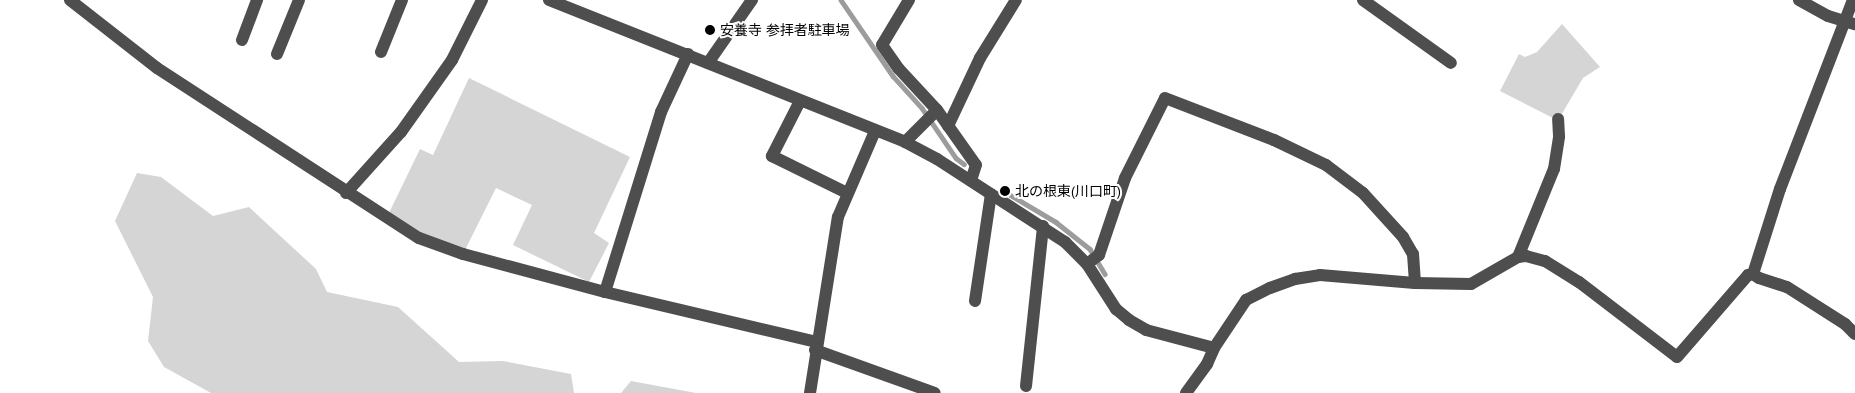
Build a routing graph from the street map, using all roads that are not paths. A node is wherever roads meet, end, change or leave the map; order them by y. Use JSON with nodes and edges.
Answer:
{"nodes":[{"id":1,"x":70,"y":0,"type":"edge"},
{"id":2,"x":257,"y":0,"type":"edge"},
{"id":3,"x":298,"y":0,"type":"edge"},
{"id":4,"x":402,"y":0,"type":"edge"},
{"id":5,"x":482,"y":0,"type":"edge"},
{"id":6,"x":549,"y":0,"type":"edge"},
{"id":7,"x":752,"y":0,"type":"edge"},
{"id":8,"x":909,"y":0,"type":"edge"},
{"id":9,"x":1016,"y":0,"type":"edge"},
{"id":10,"x":1364,"y":0,"type":"edge"},
{"id":11,"x":1799,"y":0,"type":"edge"},
{"id":12,"x":1851,"y":14,"type":"edge"},
{"id":13,"x":242,"y":40,"type":"dead end"},
{"id":14,"x":380,"y":52,"type":"dead end"},
{"id":15,"x":277,"y":54,"type":"dead end"},
{"id":16,"x":688,"y":54,"type":"junction"},
{"id":17,"x":708,"y":63,"type":"junction"},
{"id":18,"x":1452,"y":63,"type":"dead end"},
{"id":19,"x":800,"y":101,"type":"junction"},
{"id":20,"x":932,"y":115,"type":"junction"},
{"id":21,"x":1558,"y":119,"type":"dead end"},
{"id":22,"x":948,"y":126,"type":"junction"},
{"id":23,"x":875,"y":131,"type":"junction"},
{"id":24,"x":905,"y":142,"type":"junction"},
{"id":25,"x":971,"y":180,"type":"junction"},
{"id":26,"x":346,"y":193,"type":"junction"},
{"id":27,"x":847,"y":193,"type":"junction"},
{"id":28,"x":991,"y":194,"type":"junction"},
{"id":29,"x":1043,"y":226,"type":"junction"},
{"id":30,"x":1518,"y":257,"type":"junction"},
{"id":31,"x":1093,"y":260,"type":"junction"},
{"id":32,"x":1753,"y":274,"type":"junction"},
{"id":33,"x":1415,"y":283,"type":"junction"},
{"id":34,"x":605,"y":292,"type":"junction"},
{"id":35,"x":975,"y":301,"type":"dead end"},
{"id":36,"x":1855,"y":334,"type":"edge"},
{"id":37,"x":816,"y":346,"type":"junction"},
{"id":38,"x":1214,"y":348,"type":"junction"},
{"id":39,"x":1026,"y":386,"type":"dead end"},
{"id":40,"x":810,"y":393,"type":"edge"},
{"id":41,"x":935,"y":393,"type":"edge"},
{"id":42,"x":1186,"y":393,"type":"edge"}],
"edges":[{"from":1,"to":26,"type":"street"},
{"from":2,"to":13,"type":"street"},
{"from":3,"to":15,"type":"street"},
{"from":4,"to":14,"type":"street"},
{"from":5,"to":26,"type":"street"},
{"from":6,"to":16,"type":"street"},
{"from":7,"to":17,"type":"street"},
{"from":8,"to":20,"type":"street"},
{"from":9,"to":22,"type":"street"},
{"from":10,"to":18,"type":"street"},
{"from":11,"to":12,"type":"street"},
{"from":12,"to":32,"type":"street"},
{"from":16,"to":17,"type":"street"},
{"from":16,"to":34,"type":"street"},
{"from":17,"to":19,"type":"street"},
{"from":19,"to":23,"type":"street"},
{"from":19,"to":27,"type":"street"},
{"from":20,"to":22,"type":"street"},
{"from":20,"to":24,"type":"street"},
{"from":21,"to":30,"type":"street"},
{"from":22,"to":25,"type":"street"},
{"from":23,"to":24,"type":"street"},
{"from":23,"to":27,"type":"street"},
{"from":24,"to":25,"type":"street"},
{"from":25,"to":28,"type":"street"},
{"from":26,"to":34,"type":"street"},
{"from":27,"to":37,"type":"street"},
{"from":28,"to":29,"type":"street"},
{"from":28,"to":35,"type":"street"},
{"from":29,"to":31,"type":"street"},
{"from":29,"to":39,"type":"street"},
{"from":30,"to":32,"type":"street"},
{"from":30,"to":33,"type":"street"},
{"from":31,"to":33,"type":"street"},
{"from":31,"to":38,"type":"street"},
{"from":32,"to":36,"type":"street"},
{"from":33,"to":38,"type":"street"},
{"from":34,"to":37,"type":"street"},
{"from":37,"to":40,"type":"street"},
{"from":37,"to":41,"type":"street"},
{"from":38,"to":42,"type":"street"}]}
